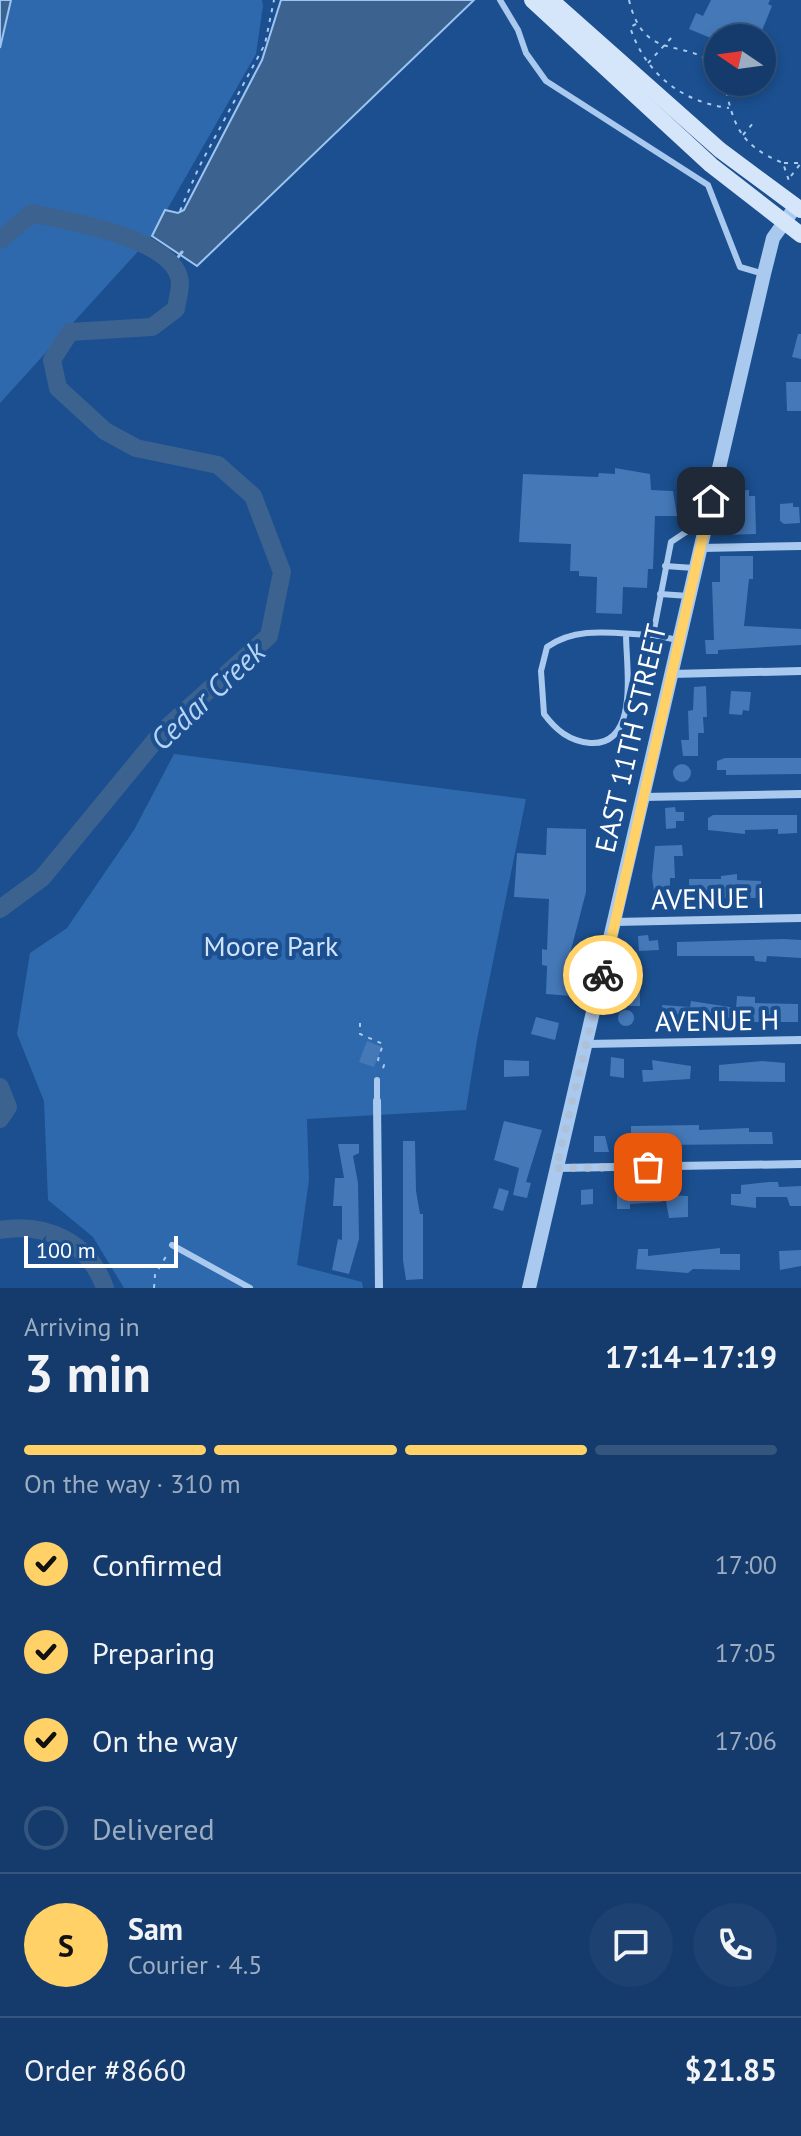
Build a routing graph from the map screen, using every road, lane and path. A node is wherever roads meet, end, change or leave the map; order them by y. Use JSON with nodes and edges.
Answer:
{"nodes":[{"id":1,"x":274,"y":0,"type":"edge"},
{"id":2,"x":500,"y":0,"type":"edge"},
{"id":3,"x":532,"y":0,"type":"edge"},
{"id":4,"x":551,"y":0,"type":"edge"},
{"id":5,"x":629,"y":0,"type":"edge"},
{"id":6,"x":636,"y":24,"type":"junction"},
{"id":7,"x":672,"y":37,"type":"dead end"},
{"id":8,"x":663,"y":46,"type":"junction"},
{"id":9,"x":704,"y":58,"type":"edge"},
{"id":10,"x":607,"y":61,"type":"junction"},
{"id":11,"x":647,"y":64,"type":"junction"},
{"id":12,"x":642,"y":70,"type":"dead end"},
{"id":13,"x":727,"y":96,"type":"edge"},
{"id":14,"x":729,"y":108,"type":"junction"},
{"id":15,"x":754,"y":122,"type":"dead end"},
{"id":16,"x":742,"y":136,"type":"junction"},
{"id":17,"x":783,"y":163,"type":"junction"},
{"id":18,"x":801,"y":163,"type":"edge"},
{"id":19,"x":790,"y":177,"type":"junction"},
{"id":20,"x":713,"y":178,"type":"junction"},
{"id":21,"x":790,"y":189,"type":"dead end"},
{"id":22,"x":799,"y":205,"type":"edge"},
{"id":23,"x":180,"y":211,"type":"dead end"},
{"id":24,"x":784,"y":222,"type":"junction"},
{"id":25,"x":801,"y":235,"type":"edge"},
{"id":26,"x":764,"y":274,"type":"junction"},
{"id":27,"x":704,"y":530,"type":"junction"},
{"id":28,"x":801,"y":546,"type":"edge"},
{"id":29,"x":701,"y":548,"type":"junction"},
{"id":30,"x":665,"y":566,"type":"junction"},
{"id":31,"x":695,"y":568,"type":"junction"},
{"id":32,"x":660,"y":594,"type":"junction"},
{"id":33,"x":689,"y":596,"type":"junction"},
{"id":34,"x":626,"y":634,"type":"junction"},
{"id":35,"x":653,"y":635,"type":"junction"},
{"id":36,"x":678,"y":640,"type":"junction"},
{"id":37,"x":801,"y":671,"type":"edge"},
{"id":38,"x":671,"y":674,"type":"junction"},
{"id":39,"x":801,"y":794,"type":"edge"},
{"id":40,"x":643,"y":797,"type":"junction"},
{"id":41,"x":801,"y":918,"type":"edge"},
{"id":42,"x":615,"y":922,"type":"junction"},
{"id":43,"x":360,"y":1023,"type":"dead end"},
{"id":44,"x":801,"y":1040,"type":"edge"},
{"id":45,"x":586,"y":1044,"type":"junction"},
{"id":46,"x":377,"y":1080,"type":"joint"},
{"id":47,"x":377,"y":1101,"type":"joint"},
{"id":48,"x":801,"y":1164,"type":"edge"},
{"id":49,"x":556,"y":1168,"type":"junction"},
{"id":50,"x":172,"y":1245,"type":"joint"},
{"id":51,"x":154,"y":1288,"type":"edge"},
{"id":52,"x":250,"y":1288,"type":"edge"},
{"id":53,"x":379,"y":1288,"type":"edge"},
{"id":54,"x":529,"y":1288,"type":"edge"}],
"edges":[{"from":1,"to":23,"type":"path"},
{"from":2,"to":20,"type":"lane"},
{"from":3,"to":10,"type":"main road"},
{"from":4,"to":10,"type":"main road"},
{"from":5,"to":6,"type":"path"},
{"from":6,"to":8,"type":"path"},
{"from":6,"to":11,"type":"path"},
{"from":7,"to":8,"type":"path"},
{"from":8,"to":9,"type":"path"},
{"from":8,"to":11,"type":"path"},
{"from":10,"to":20,"type":"main road"},
{"from":10,"to":22,"type":"main road"},
{"from":11,"to":12,"type":"path"},
{"from":11,"to":14,"type":"path"},
{"from":13,"to":14,"type":"path"},
{"from":14,"to":16,"type":"path"},
{"from":15,"to":16,"type":"path"},
{"from":16,"to":17,"type":"path"},
{"from":17,"to":18,"type":"path"},
{"from":17,"to":19,"type":"path"},
{"from":18,"to":19,"type":"path"},
{"from":19,"to":21,"type":"path"},
{"from":20,"to":24,"type":"main road"},
{"from":20,"to":26,"type":"lane"},
{"from":22,"to":24,"type":"street","name":"EAST 11TH STREET"},
{"from":24,"to":25,"type":"main road"},
{"from":24,"to":26,"type":"street","name":"EAST 11TH STREET"},
{"from":26,"to":27,"type":"street","name":"EAST 11TH STREET"},
{"from":27,"to":29,"type":"street","name":"EAST 11TH STREET"},
{"from":27,"to":30,"type":"lane"},
{"from":28,"to":29,"type":"street"},
{"from":29,"to":31,"type":"street","name":"EAST 11TH STREET"},
{"from":30,"to":31,"type":"lane"},
{"from":30,"to":32,"type":"lane"},
{"from":31,"to":33,"type":"street","name":"EAST 11TH STREET"},
{"from":32,"to":33,"type":"lane"},
{"from":32,"to":35,"type":"lane"},
{"from":33,"to":36,"type":"street","name":"EAST 11TH STREET"},
{"from":34,"to":34,"type":"lane"},
{"from":34,"to":35,"type":"lane"},
{"from":35,"to":36,"type":"lane"},
{"from":36,"to":38,"type":"street","name":"EAST 11TH STREET"},
{"from":37,"to":38,"type":"street"},
{"from":38,"to":40,"type":"street","name":"EAST 11TH STREET"},
{"from":39,"to":40,"type":"street"},
{"from":40,"to":42,"type":"street","name":"EAST 11TH STREET"},
{"from":41,"to":42,"type":"street","name":"AVENUE I"},
{"from":42,"to":45,"type":"street","name":"EAST 11TH STREET"},
{"from":43,"to":46,"type":"path"},
{"from":44,"to":45,"type":"street","name":"AVENUE H"},
{"from":45,"to":49,"type":"street","name":"EAST 11TH STREET"},
{"from":46,"to":47,"type":"lane"},
{"from":47,"to":53,"type":"street"},
{"from":48,"to":49,"type":"street"},
{"from":49,"to":54,"type":"street","name":"EAST 11TH STREET"},
{"from":50,"to":51,"type":"path"},
{"from":50,"to":52,"type":"lane"}]}
